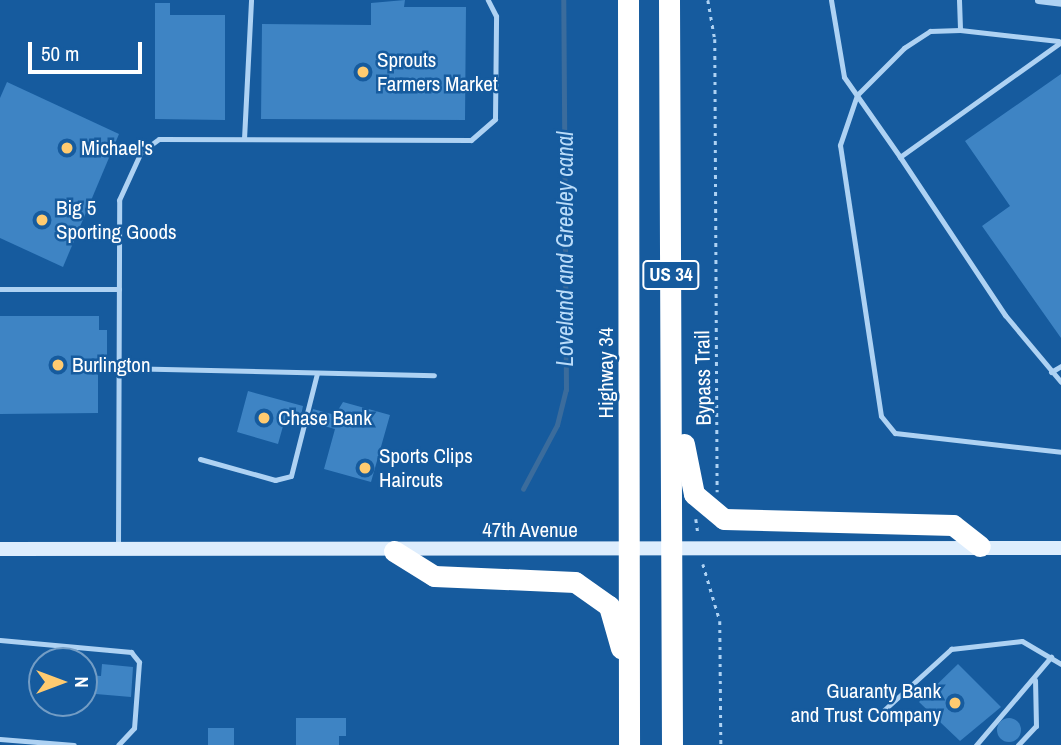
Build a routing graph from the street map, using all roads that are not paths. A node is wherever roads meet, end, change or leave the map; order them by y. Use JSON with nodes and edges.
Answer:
{"nodes":[{"id":1,"x":251,"y":0,"type":"edge"},
{"id":2,"x":488,"y":0,"type":"edge"},
{"id":3,"x":628,"y":0,"type":"edge"},
{"id":4,"x":669,"y":0,"type":"edge"},
{"id":5,"x":831,"y":0,"type":"edge"},
{"id":6,"x":959,"y":0,"type":"edge"},
{"id":7,"x":1038,"y":0,"type":"edge"},
{"id":8,"x":1061,"y":3,"type":"edge"},
{"id":9,"x":960,"y":30,"type":"junction"},
{"id":10,"x":1059,"y":41,"type":"edge"},
{"id":11,"x":857,"y":95,"type":"junction"},
{"id":12,"x":244,"y":139,"type":"junction"},
{"id":13,"x":900,"y":157,"type":"junction"},
{"id":14,"x":671,"y":241,"type":"junction"},
{"id":15,"x":0,"y":289,"type":"edge"},
{"id":16,"x":120,"y":289,"type":"junction"},
{"id":17,"x":1061,"y":366,"type":"edge"},
{"id":18,"x":119,"y":369,"type":"junction"},
{"id":19,"x":1051,"y":372,"type":"junction"},
{"id":20,"x":317,"y":373,"type":"junction"},
{"id":21,"x":433,"y":375,"type":"dead end"},
{"id":22,"x":1061,"y":383,"type":"edge"},
{"id":23,"x":1061,"y":452,"type":"edge"},
{"id":24,"x":200,"y":459,"type":"dead end"},
{"id":25,"x":980,"y":546,"type":"junction"},
{"id":26,"x":1061,"y":548,"type":"edge"},
{"id":27,"x":0,"y":549,"type":"edge"},
{"id":28,"x":118,"y":550,"type":"junction"},
{"id":29,"x":631,"y":550,"type":"junction"},
{"id":30,"x":673,"y":550,"type":"junction"},
{"id":31,"x":394,"y":551,"type":"junction"},
{"id":32,"x":0,"y":640,"type":"edge"},
{"id":33,"x":1051,"y":657,"type":"junction"},
{"id":34,"x":1061,"y":664,"type":"edge"},
{"id":35,"x":1034,"y":680,"type":"junction"},
{"id":36,"x":884,"y":710,"type":"dead end"},
{"id":37,"x":0,"y":739,"type":"edge"},
{"id":38,"x":49,"y":744,"type":"edge"},
{"id":39,"x":74,"y":745,"type":"edge"},
{"id":40,"x":118,"y":745,"type":"edge"},
{"id":41,"x":628,"y":745,"type":"edge"},
{"id":42,"x":672,"y":745,"type":"edge"},
{"id":43,"x":976,"y":745,"type":"edge"},
{"id":44,"x":1018,"y":745,"type":"edge"}],
"edges":[{"from":1,"to":12,"type":"lane"},
{"from":2,"to":12,"type":"lane"},
{"from":3,"to":29,"type":"highway","name":"Highway 34","number":"US 34"},
{"from":4,"to":14,"type":"highway","number":"US 34"},
{"from":5,"to":11,"type":"lane"},
{"from":6,"to":9,"type":"lane"},
{"from":7,"to":8,"type":"street"},
{"from":9,"to":10,"type":"lane"},
{"from":9,"to":11,"type":"lane"},
{"from":10,"to":13,"type":"lane"},
{"from":11,"to":13,"type":"lane"},
{"from":11,"to":23,"type":"lane"},
{"from":12,"to":16,"type":"lane"},
{"from":13,"to":19,"type":"lane"},
{"from":14,"to":25,"type":"highway"},
{"from":14,"to":30,"type":"highway","number":"US 34"},
{"from":15,"to":16,"type":"lane"},
{"from":16,"to":18,"type":"lane"},
{"from":17,"to":19,"type":"lane"},
{"from":18,"to":20,"type":"lane"},
{"from":18,"to":28,"type":"lane"},
{"from":19,"to":22,"type":"lane"},
{"from":20,"to":21,"type":"lane"},
{"from":20,"to":24,"type":"lane"},
{"from":25,"to":26,"type":"main road","name":"47th Avenue"},
{"from":25,"to":30,"type":"main road","name":"47th Avenue"},
{"from":27,"to":28,"type":"main road","name":"47th Avenue"},
{"from":28,"to":31,"type":"main road","name":"47th Avenue"},
{"from":29,"to":30,"type":"main road","name":"47th Avenue"},
{"from":29,"to":31,"type":"main road","name":"47th Avenue"},
{"from":29,"to":41,"type":"highway","name":"Highway 34","number":"US 34"},
{"from":30,"to":42,"type":"highway","number":"US 34"},
{"from":31,"to":41,"type":"highway"},
{"from":32,"to":40,"type":"lane"},
{"from":33,"to":34,"type":"lane"},
{"from":33,"to":35,"type":"lane"},
{"from":33,"to":36,"type":"lane"},
{"from":35,"to":43,"type":"lane"},
{"from":35,"to":44,"type":"lane"},
{"from":37,"to":38,"type":"lane"},
{"from":38,"to":39,"type":"lane"}]}
